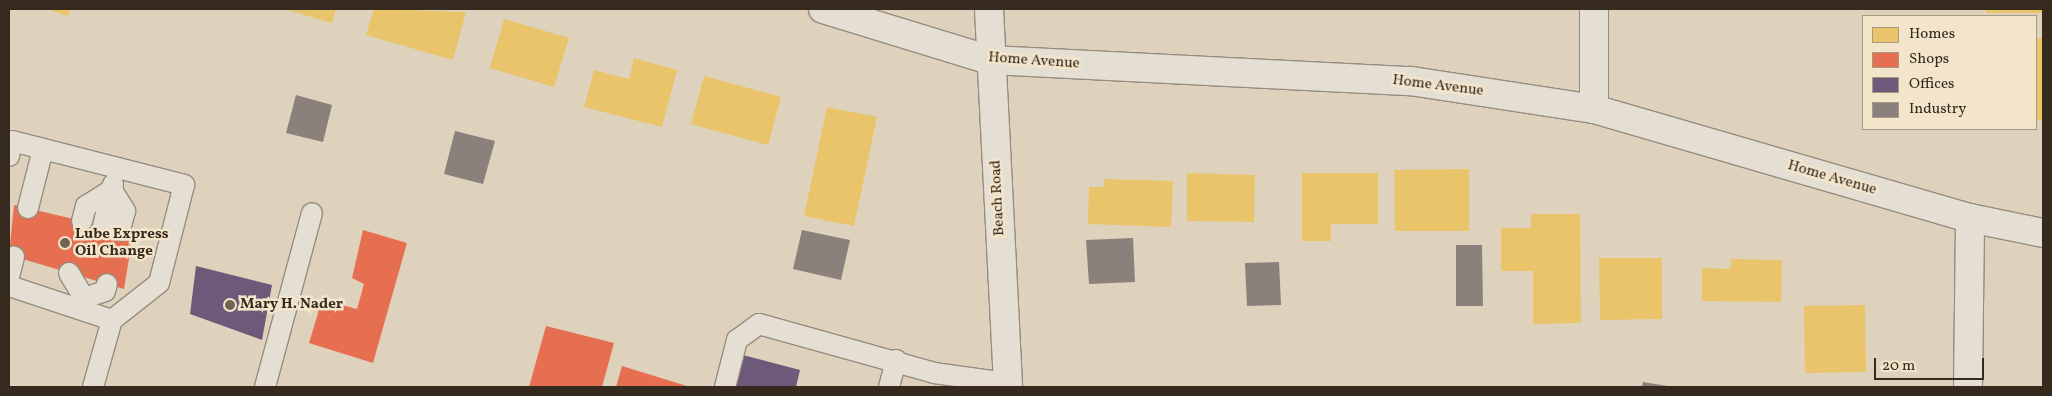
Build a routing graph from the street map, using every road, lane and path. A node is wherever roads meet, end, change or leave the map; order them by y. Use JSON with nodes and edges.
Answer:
{"nodes":[{"id":1,"x":823,"y":9,"type":"edge"},
{"id":2,"x":989,"y":9,"type":"edge"},
{"id":3,"x":1594,"y":9,"type":"edge"},
{"id":4,"x":990,"y":60,"type":"junction"},
{"id":5,"x":1594,"y":109,"type":"junction"},
{"id":6,"x":43,"y":149,"type":"junction"},
{"id":7,"x":9,"y":156,"type":"edge"},
{"id":8,"x":116,"y":167,"type":"junction"},
{"id":9,"x":112,"y":190,"type":"junction"},
{"id":10,"x":28,"y":208,"type":"dead end"},
{"id":11,"x":312,"y":212,"type":"dead end"},
{"id":12,"x":1970,"y":218,"type":"junction"},
{"id":13,"x":82,"y":221,"type":"dead end"},
{"id":14,"x":111,"y":228,"type":"dead end"},
{"id":15,"x":2043,"y":233,"type":"edge"},
{"id":16,"x":14,"y":257,"type":"dead end"},
{"id":17,"x":69,"y":273,"type":"dead end"},
{"id":18,"x":9,"y":277,"type":"edge"},
{"id":19,"x":9,"y":286,"type":"edge"},
{"id":20,"x":90,"y":293,"type":"junction"},
{"id":21,"x":112,"y":320,"type":"junction"},
{"id":22,"x":896,"y":360,"type":"junction"},
{"id":23,"x":1008,"y":385,"type":"edge"},
{"id":24,"x":93,"y":387,"type":"edge"},
{"id":25,"x":265,"y":387,"type":"edge"},
{"id":26,"x":724,"y":387,"type":"edge"},
{"id":27,"x":889,"y":387,"type":"edge"},
{"id":28,"x":1968,"y":387,"type":"edge"}],
"edges":[{"from":1,"to":4,"type":"street","name":"Home Avenue"},
{"from":2,"to":4,"type":"street","name":"Beach Road"},
{"from":3,"to":5,"type":"street"},
{"from":4,"to":5,"type":"street","name":"Home Avenue"},
{"from":4,"to":23,"type":"street","name":"Beach Road"},
{"from":5,"to":12,"type":"street","name":"Home Avenue"},
{"from":6,"to":7,"type":"lane"},
{"from":6,"to":8,"type":"lane"},
{"from":6,"to":10,"type":"lane"},
{"from":8,"to":9,"type":"lane"},
{"from":8,"to":21,"type":"lane"},
{"from":9,"to":13,"type":"lane"},
{"from":9,"to":14,"type":"lane"},
{"from":11,"to":25,"type":"lane"},
{"from":12,"to":15,"type":"street","name":"Home Avenue"},
{"from":12,"to":28,"type":"street"},
{"from":16,"to":18,"type":"lane"},
{"from":17,"to":20,"type":"lane"},
{"from":19,"to":20,"type":"lane"},
{"from":20,"to":21,"type":"lane"},
{"from":21,"to":24,"type":"lane"},
{"from":22,"to":23,"type":"lane"},
{"from":22,"to":26,"type":"lane"},
{"from":22,"to":27,"type":"lane"}]}
